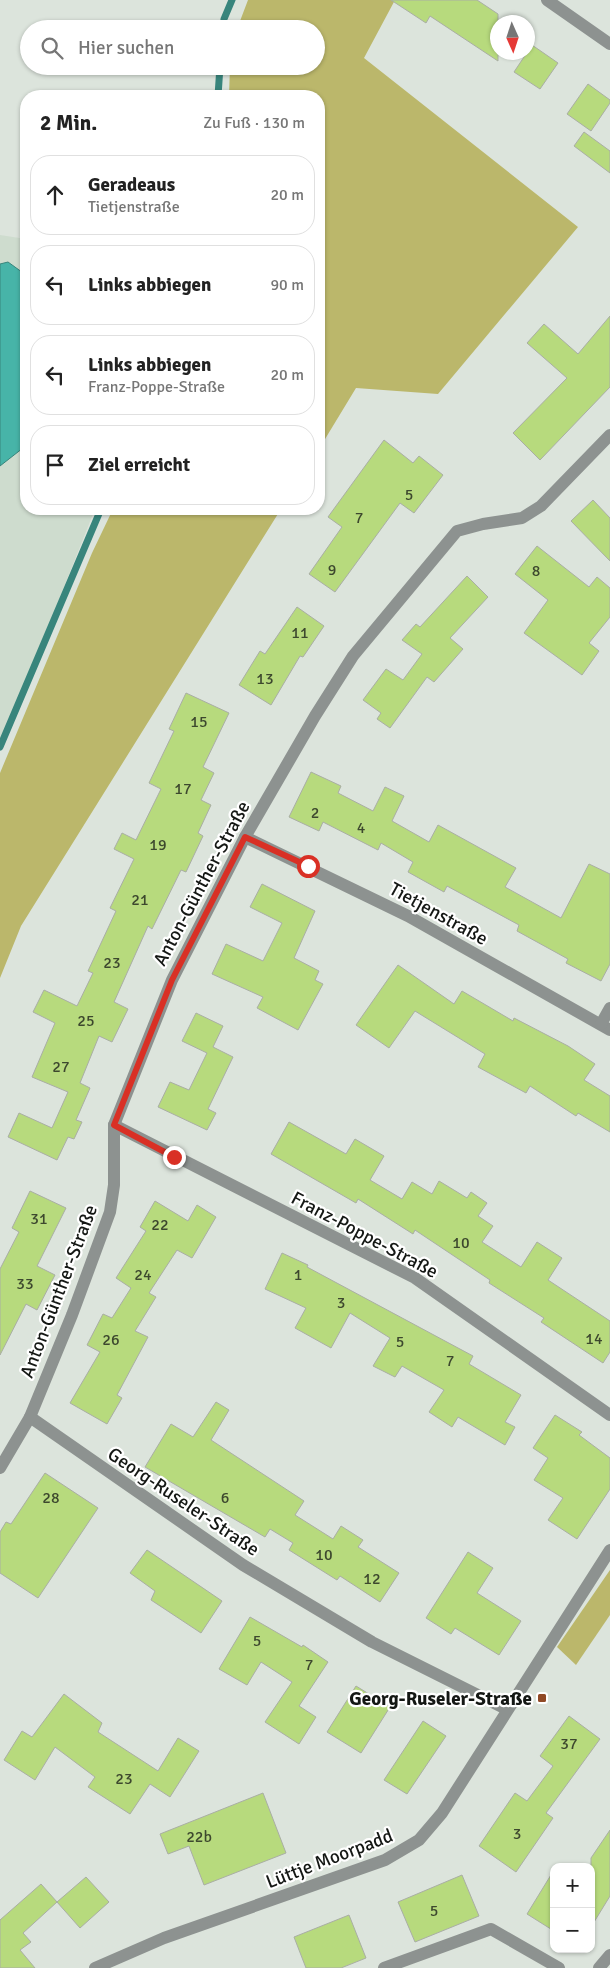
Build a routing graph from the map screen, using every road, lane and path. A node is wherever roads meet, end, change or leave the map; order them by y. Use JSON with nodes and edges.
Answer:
{"nodes":[{"id":1,"x":547,"y":0,"type":"edge"},
{"id":2,"x":610,"y":44,"type":"edge"},
{"id":3,"x":610,"y":435,"type":"edge"},
{"id":4,"x":245,"y":837,"type":"junction"},
{"id":5,"x":610,"y":1008,"type":"edge"},
{"id":6,"x":605,"y":1027,"type":"edge"},
{"id":7,"x":114,"y":1125,"type":"junction"},
{"id":8,"x":610,"y":1415,"type":"edge"},
{"id":9,"x":30,"y":1417,"type":"junction"},
{"id":10,"x":0,"y":1468,"type":"edge"},
{"id":11,"x":610,"y":1550,"type":"edge"},
{"id":12,"x":506,"y":1709,"type":"junction"},
{"id":13,"x":610,"y":1955,"type":"edge"},
{"id":14,"x":95,"y":1968,"type":"edge"},
{"id":15,"x":384,"y":1968,"type":"edge"},
{"id":16,"x":559,"y":1968,"type":"edge"},
{"id":17,"x":599,"y":1968,"type":"edge"}],
"edges":[{"from":1,"to":2,"type":"street"},
{"from":3,"to":4,"type":"street","name":"Anton-Günther-Straße"},
{"from":4,"to":6,"type":"street","name":"Tietjenstraße"},
{"from":4,"to":7,"type":"street","name":"Anton-Günther-Straße"},
{"from":5,"to":6,"type":"street"},
{"from":7,"to":8,"type":"street","name":"Franz-Poppe-Straße"},
{"from":7,"to":9,"type":"street","name":"Anton-Günther-Straße"},
{"from":9,"to":10,"type":"street","name":"Anton-Günther-Straße"},
{"from":9,"to":12,"type":"street","name":"Georg-Ruseler-Straße"},
{"from":11,"to":12,"type":"street","name":"Lüttje Moorpadd"},
{"from":12,"to":14,"type":"street","name":"Lüttje Moorpadd"},
{"from":13,"to":17,"type":"street"},
{"from":15,"to":16,"type":"street"}]}
